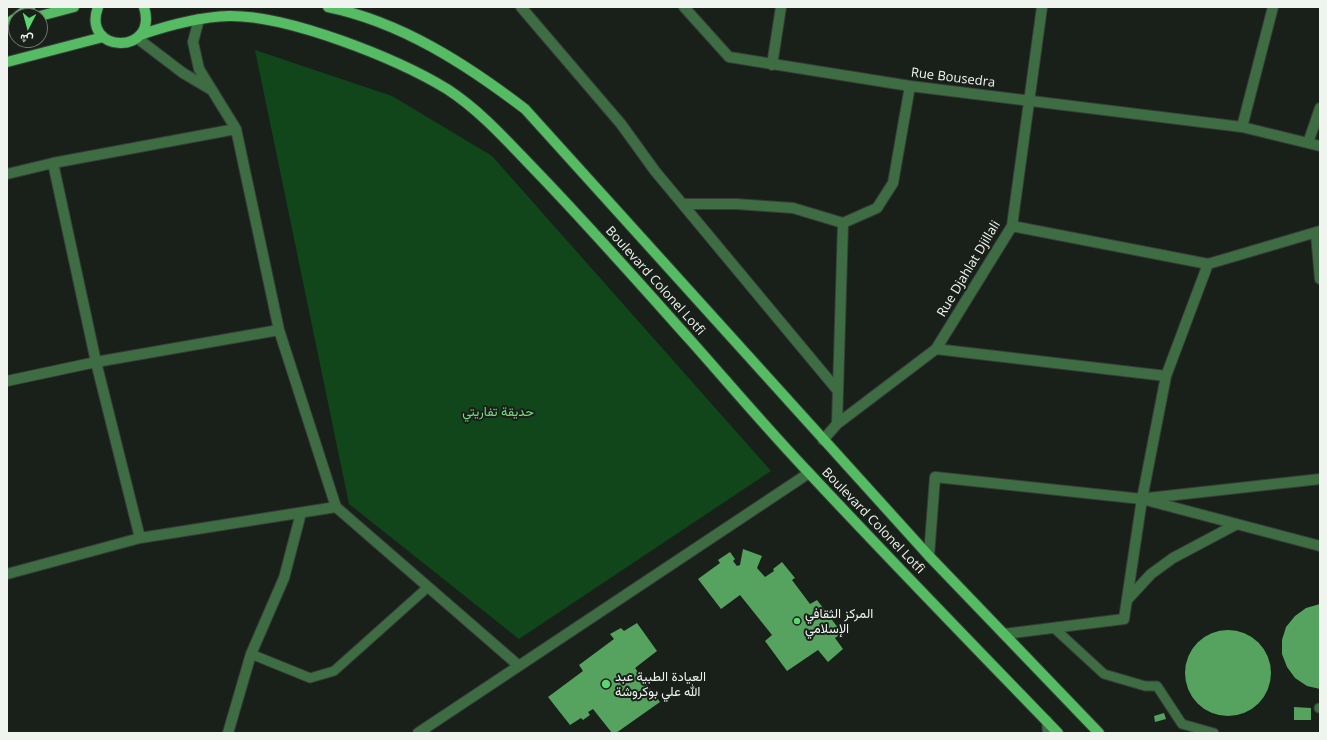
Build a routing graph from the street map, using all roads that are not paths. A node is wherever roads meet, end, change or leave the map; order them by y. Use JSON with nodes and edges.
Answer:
{"nodes":[{"id":1,"x":74,"y":7,"type":"edge"},
{"id":2,"x":98,"y":7,"type":"edge"},
{"id":3,"x":144,"y":7,"type":"edge"},
{"id":4,"x":328,"y":7,"type":"edge"},
{"id":5,"x":521,"y":7,"type":"edge"},
{"id":6,"x":684,"y":7,"type":"edge"},
{"id":7,"x":781,"y":7,"type":"edge"},
{"id":8,"x":1042,"y":7,"type":"edge"},
{"id":9,"x":1273,"y":7,"type":"edge"},
{"id":10,"x":48,"y":14,"type":"edge"},
{"id":11,"x":199,"y":19,"type":"junction"},
{"id":12,"x":139,"y":36,"type":"junction"},
{"id":13,"x":103,"y":37,"type":"junction"},
{"id":14,"x":7,"y":62,"type":"edge"},
{"id":15,"x":772,"y":65,"type":"junction"},
{"id":16,"x":910,"y":86,"type":"junction"},
{"id":17,"x":210,"y":89,"type":"junction"},
{"id":18,"x":1030,"y":101,"type":"junction"},
{"id":19,"x":1320,"y":108,"type":"edge"},
{"id":20,"x":1242,"y":127,"type":"junction"},
{"id":21,"x":236,"y":129,"type":"junction"},
{"id":22,"x":1308,"y":143,"type":"junction"},
{"id":23,"x":1320,"y":146,"type":"edge"},
{"id":24,"x":53,"y":163,"type":"junction"},
{"id":25,"x":7,"y":174,"type":"edge"},
{"id":26,"x":683,"y":204,"type":"junction"},
{"id":27,"x":843,"y":223,"type":"junction"},
{"id":28,"x":1012,"y":226,"type":"junction"},
{"id":29,"x":1318,"y":233,"type":"edge"},
{"id":30,"x":1208,"y":264,"type":"junction"},
{"id":31,"x":1320,"y":279,"type":"edge"},
{"id":32,"x":279,"y":330,"type":"junction"},
{"id":33,"x":936,"y":349,"type":"junction"},
{"id":34,"x":96,"y":362,"type":"junction"},
{"id":35,"x":1166,"y":376,"type":"junction"},
{"id":36,"x":7,"y":381,"type":"edge"},
{"id":37,"x":838,"y":391,"type":"junction"},
{"id":38,"x":837,"y":424,"type":"junction"},
{"id":39,"x":823,"y":440,"type":"junction"},
{"id":40,"x":808,"y":473,"type":"junction"},
{"id":41,"x":1320,"y":479,"type":"edge"},
{"id":42,"x":1142,"y":499,"type":"junction"},
{"id":43,"x":336,"y":507,"type":"junction"},
{"id":44,"x":301,"y":513,"type":"junction"},
{"id":45,"x":1237,"y":524,"type":"junction"},
{"id":46,"x":140,"y":538,"type":"junction"},
{"id":47,"x":1320,"y":546,"type":"edge"},
{"id":48,"x":929,"y":556,"type":"junction"},
{"id":49,"x":7,"y":574,"type":"edge"},
{"id":50,"x":428,"y":587,"type":"junction"},
{"id":51,"x":1127,"y":600,"type":"junction"},
{"id":52,"x":1054,"y":628,"type":"junction"},
{"id":53,"x":1004,"y":634,"type":"junction"},
{"id":54,"x":251,"y":654,"type":"junction"},
{"id":55,"x":518,"y":665,"type":"junction"},
{"id":56,"x":1047,"y":721,"type":"junction"},
{"id":57,"x":228,"y":733,"type":"edge"},
{"id":58,"x":418,"y":733,"type":"edge"},
{"id":59,"x":1048,"y":733,"type":"edge"},
{"id":60,"x":1058,"y":733,"type":"edge"},
{"id":61,"x":1099,"y":733,"type":"edge"},
{"id":62,"x":1214,"y":733,"type":"edge"}],
"edges":[{"from":1,"to":10,"type":"main road"},
{"from":2,"to":13,"type":"main road"},
{"from":3,"to":12,"type":"main road"},
{"from":4,"to":39,"type":"main road","name":"Boulevard Colonel Lotfi"},
{"from":5,"to":26,"type":"street"},
{"from":6,"to":15,"type":"street","name":"Rue Bousedra"},
{"from":7,"to":15,"type":"street"},
{"from":8,"to":18,"type":"street","name":"Rue Djahlat Djillali"},
{"from":9,"to":20,"type":"street"},
{"from":11,"to":12,"type":"main road","name":"Boulevard Colonel Lotfi"},
{"from":11,"to":17,"type":"street"},
{"from":11,"to":40,"type":"main road","name":"Boulevard Colonel Lotfi"},
{"from":12,"to":13,"type":"main road","name":"Boulevard Colonel Lotfi"},
{"from":12,"to":17,"type":"street"},
{"from":13,"to":14,"type":"main road"},
{"from":15,"to":16,"type":"street","name":"Rue Bousedra"},
{"from":16,"to":18,"type":"street","name":"Rue Bousedra"},
{"from":16,"to":27,"type":"street"},
{"from":17,"to":21,"type":"street"},
{"from":18,"to":20,"type":"street","name":"Rue Bousedra"},
{"from":18,"to":28,"type":"street","name":"Rue Djahlat Djillali"},
{"from":19,"to":22,"type":"street"},
{"from":20,"to":22,"type":"street","name":"Rue Bousedra"},
{"from":21,"to":24,"type":"street"},
{"from":21,"to":32,"type":"street"},
{"from":22,"to":23,"type":"street","name":"Rue Bousedra"},
{"from":24,"to":25,"type":"street"},
{"from":24,"to":34,"type":"street"},
{"from":26,"to":27,"type":"street"},
{"from":26,"to":37,"type":"street"},
{"from":27,"to":37,"type":"street"},
{"from":28,"to":30,"type":"street"},
{"from":28,"to":33,"type":"street","name":"Rue Djahlat Djillali"},
{"from":29,"to":30,"type":"street"},
{"from":29,"to":31,"type":"street"},
{"from":30,"to":35,"type":"street"},
{"from":32,"to":34,"type":"street"},
{"from":32,"to":43,"type":"street"},
{"from":33,"to":35,"type":"street"},
{"from":33,"to":38,"type":"street","name":"Rue Djahlat Djillali"},
{"from":34,"to":36,"type":"street"},
{"from":34,"to":46,"type":"street"},
{"from":35,"to":42,"type":"street"},
{"from":37,"to":38,"type":"street"},
{"from":38,"to":39,"type":"street","name":"Rue Djahlat Djillali"},
{"from":39,"to":48,"type":"main road","name":"Boulevard Colonel Lotfi"},
{"from":40,"to":55,"type":"street"},
{"from":40,"to":56,"type":"main road","name":"Boulevard Colonel Lotfi"},
{"from":41,"to":42,"type":"street"},
{"from":42,"to":45,"type":"street"},
{"from":42,"to":48,"type":"street"},
{"from":42,"to":51,"type":"street"},
{"from":43,"to":44,"type":"street"},
{"from":43,"to":50,"type":"street"},
{"from":44,"to":46,"type":"street"},
{"from":44,"to":54,"type":"street"},
{"from":45,"to":47,"type":"street"},
{"from":45,"to":51,"type":"street"},
{"from":46,"to":49,"type":"street"},
{"from":48,"to":53,"type":"main road","name":"Boulevard Colonel Lotfi"},
{"from":50,"to":54,"type":"lane"},
{"from":50,"to":55,"type":"street"},
{"from":51,"to":52,"type":"street"},
{"from":52,"to":53,"type":"street"},
{"from":52,"to":62,"type":"lane"},
{"from":53,"to":61,"type":"main road","name":"Boulevard Colonel Lotfi"},
{"from":54,"to":57,"type":"street"},
{"from":55,"to":58,"type":"street"},
{"from":56,"to":59,"type":"street"},
{"from":56,"to":60,"type":"main road","name":"Boulevard Colonel Lotfi"}]}
